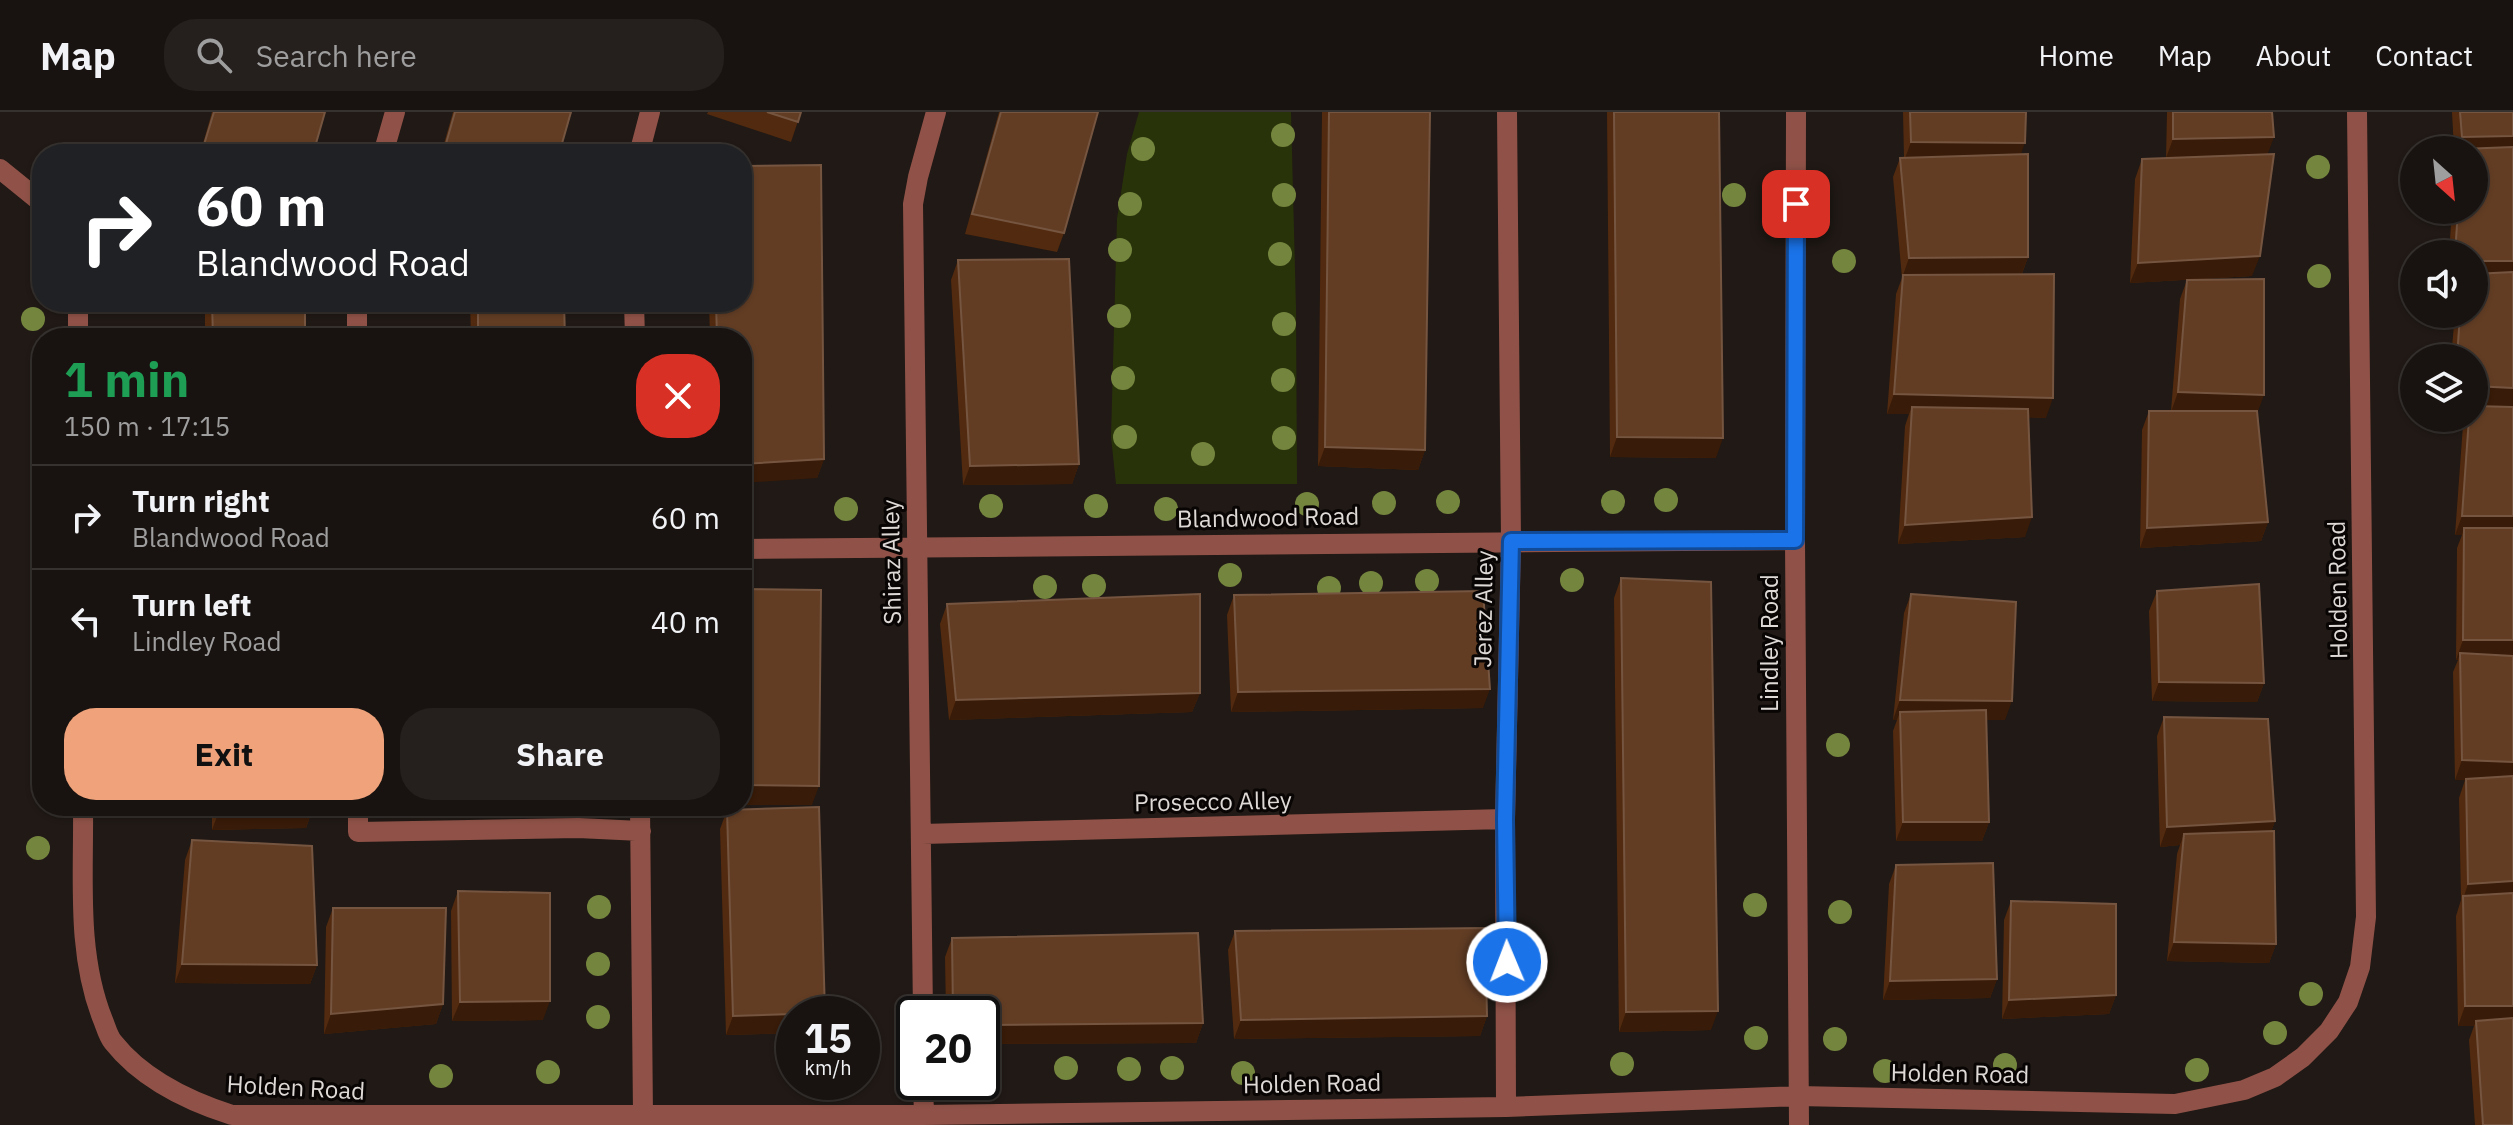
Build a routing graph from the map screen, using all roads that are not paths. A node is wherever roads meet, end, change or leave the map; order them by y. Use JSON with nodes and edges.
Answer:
{"nodes":[{"id":1,"x":395,"y":112,"type":"edge"},
{"id":2,"x":650,"y":112,"type":"edge"},
{"id":3,"x":936,"y":112,"type":"edge"},
{"id":4,"x":1507,"y":112,"type":"edge"},
{"id":5,"x":1796,"y":112,"type":"edge"},
{"id":6,"x":2357,"y":112,"type":"edge"},
{"id":7,"x":386,"y":144,"type":"edge"},
{"id":8,"x":642,"y":144,"type":"edge"},
{"id":9,"x":0,"y":169,"type":"edge"},
{"id":10,"x":32,"y":195,"type":"edge"},
{"id":11,"x":1795,"y":540,"type":"junction"},
{"id":12,"x":1511,"y":541,"type":"junction"},
{"id":13,"x":917,"y":547,"type":"junction"},
{"id":14,"x":752,"y":549,"type":"edge"},
{"id":15,"x":83,"y":816,"type":"edge"},
{"id":16,"x":358,"y":816,"type":"edge"},
{"id":17,"x":640,"y":816,"type":"edge"},
{"id":18,"x":1505,"y":819,"type":"junction"},
{"id":19,"x":641,"y":831,"type":"junction"},
{"id":20,"x":922,"y":834,"type":"junction"},
{"id":21,"x":923,"y":996,"type":"edge"},
{"id":22,"x":1798,"y":1096,"type":"junction"},
{"id":23,"x":924,"y":1100,"type":"edge"},
{"id":24,"x":1506,"y":1107,"type":"junction"},
{"id":25,"x":924,"y":1115,"type":"junction"},
{"id":26,"x":643,"y":1116,"type":"junction"},
{"id":27,"x":1799,"y":1125,"type":"edge"}],
"edges":[{"from":1,"to":7,"type":"street"},
{"from":2,"to":8,"type":"street"},
{"from":3,"to":13,"type":"street","name":"Shiraz Alley"},
{"from":4,"to":12,"type":"street","name":"Jerez Alley"},
{"from":5,"to":11,"type":"street","name":"Lindley Road"},
{"from":6,"to":22,"type":"street","name":"Holden Road"},
{"from":9,"to":10,"type":"street"},
{"from":11,"to":12,"type":"street","name":"Blandwood Road"},
{"from":11,"to":22,"type":"street","name":"Lindley Road"},
{"from":12,"to":13,"type":"street","name":"Blandwood Road"},
{"from":12,"to":18,"type":"street","name":"Jerez Alley"},
{"from":13,"to":14,"type":"street","name":"Blandwood Road"},
{"from":13,"to":20,"type":"street","name":"Shiraz Alley"},
{"from":15,"to":26,"type":"street","name":"Holden Road"},
{"from":16,"to":19,"type":"street"},
{"from":17,"to":19,"type":"street"},
{"from":18,"to":20,"type":"street","name":"Prosecco Alley"},
{"from":18,"to":24,"type":"street","name":"Jerez Alley"},
{"from":19,"to":26,"type":"street"},
{"from":20,"to":21,"type":"street","name":"Shiraz Alley"},
{"from":22,"to":24,"type":"street","name":"Holden Road"},
{"from":22,"to":27,"type":"street","name":"Lindley Road"},
{"from":23,"to":25,"type":"street"},
{"from":24,"to":25,"type":"street","name":"Holden Road"},
{"from":25,"to":26,"type":"street","name":"Holden Road"}]}
